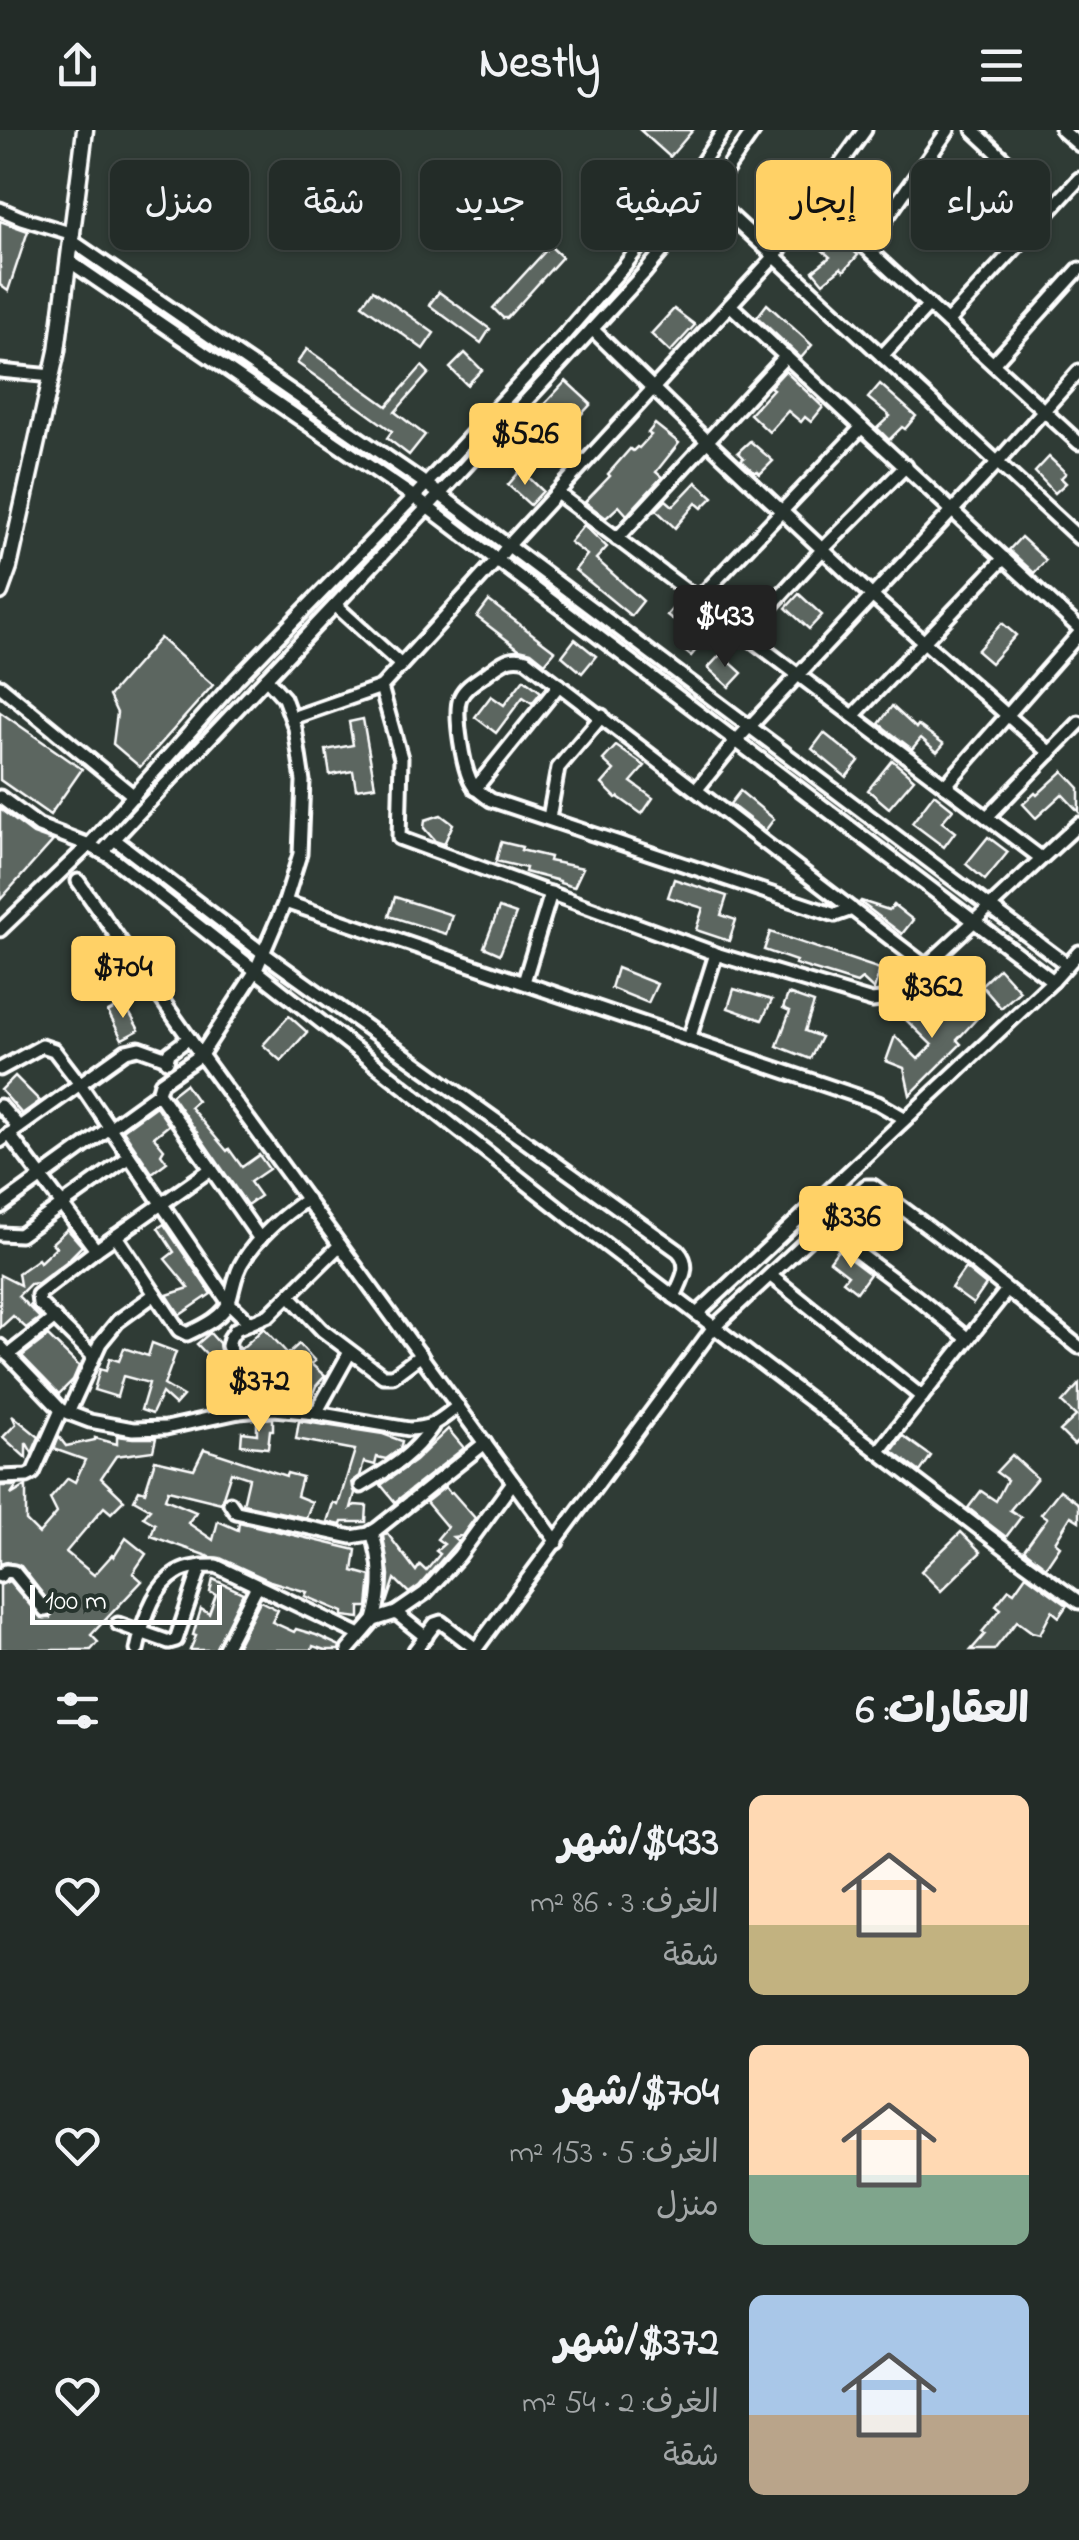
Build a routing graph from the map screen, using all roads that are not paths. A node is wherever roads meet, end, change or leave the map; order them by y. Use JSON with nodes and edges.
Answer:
{"nodes":[{"id":1,"x":85,"y":130,"type":"edge"},
{"id":2,"x":724,"y":130,"type":"edge"},
{"id":3,"x":754,"y":130,"type":"edge"},
{"id":4,"x":865,"y":130,"type":"edge"},
{"id":5,"x":948,"y":130,"type":"edge"},
{"id":6,"x":972,"y":130,"type":"edge"},
{"id":7,"x":1062,"y":130,"type":"edge"},
{"id":8,"x":1079,"y":145,"type":"edge"},
{"id":9,"x":704,"y":160,"type":"edge"},
{"id":10,"x":733,"y":160,"type":"edge"},
{"id":11,"x":844,"y":160,"type":"edge"},
{"id":12,"x":1079,"y":179,"type":"edge"},
{"id":13,"x":1054,"y":206,"type":"junction"},
{"id":14,"x":0,"y":209,"type":"edge"},
{"id":15,"x":891,"y":211,"type":"edge"},
{"id":16,"x":736,"y":220,"type":"edge"},
{"id":17,"x":72,"y":237,"type":"junction"},
{"id":18,"x":637,"y":250,"type":"edge"},
{"id":19,"x":663,"y":250,"type":"edge"},
{"id":20,"x":779,"y":250,"type":"edge"},
{"id":21,"x":869,"y":250,"type":"edge"},
{"id":22,"x":775,"y":256,"type":"junction"},
{"id":23,"x":70,"y":261,"type":"junction"},
{"id":24,"x":1079,"y":269,"type":"edge"},
{"id":25,"x":730,"y":305,"type":"junction"},
{"id":26,"x":929,"y":305,"type":"junction"},
{"id":27,"x":947,"y":322,"type":"junction"},
{"id":28,"x":592,"y":329,"type":"junction"},
{"id":29,"x":786,"y":356,"type":"junction"},
{"id":30,"x":882,"y":356,"type":"junction"},
{"id":31,"x":992,"y":364,"type":"junction"},
{"id":32,"x":1079,"y":371,"type":"edge"},
{"id":33,"x":0,"y":372,"type":"edge"},
{"id":34,"x":52,"y":376,"type":"junction"},
{"id":35,"x":653,"y":388,"type":"junction"},
{"id":36,"x":1044,"y":411,"type":"junction"},
{"id":37,"x":862,"y":427,"type":"junction"},
{"id":38,"x":707,"y":441,"type":"junction"},
{"id":39,"x":1079,"y":443,"type":"edge"},
{"id":40,"x":997,"y":462,"type":"junction"},
{"id":41,"x":906,"y":466,"type":"junction"},
{"id":42,"x":426,"y":484,"type":"junction"},
{"id":43,"x":556,"y":493,"type":"junction"},
{"id":44,"x":440,"y":494,"type":"junction"},
{"id":45,"x":414,"y":497,"type":"junction"},
{"id":46,"x":428,"y":507,"type":"junction"},
{"id":47,"x":782,"y":510,"type":"junction"},
{"id":48,"x":952,"y":510,"type":"junction"},
{"id":49,"x":617,"y":538,"type":"junction"},
{"id":50,"x":1079,"y":538,"type":"edge"},
{"id":51,"x":508,"y":546,"type":"junction"},
{"id":52,"x":824,"y":548,"type":"junction"},
{"id":53,"x":1004,"y":558,"type":"junction"},
{"id":54,"x":498,"y":560,"type":"junction"},
{"id":55,"x":0,"y":592,"type":"edge"},
{"id":56,"x":872,"y":596,"type":"junction"},
{"id":57,"x":698,"y":599,"type":"junction"},
{"id":58,"x":335,"y":605,"type":"junction"},
{"id":59,"x":1079,"y":631,"type":"edge"},
{"id":60,"x":744,"y":634,"type":"junction"},
{"id":61,"x":924,"y":642,"type":"junction"},
{"id":62,"x":270,"y":645,"type":"junction"},
{"id":63,"x":284,"y":659,"type":"junction"},
{"id":64,"x":401,"y":665,"type":"junction"},
{"id":65,"x":798,"y":675,"type":"junction"},
{"id":66,"x":266,"y":678,"type":"junction"},
{"id":67,"x":236,"y":680,"type":"junction"},
{"id":68,"x":559,"y":684,"type":"junction"},
{"id":69,"x":0,"y":686,"type":"edge"},
{"id":70,"x":381,"y":687,"type":"junction"},
{"id":71,"x":252,"y":694,"type":"junction"},
{"id":72,"x":1008,"y":715,"type":"junction"},
{"id":73,"x":602,"y":716,"type":"junction"},
{"id":74,"x":853,"y":716,"type":"junction"},
{"id":75,"x":292,"y":718,"type":"junction"},
{"id":76,"x":1079,"y":723,"type":"edge"},
{"id":77,"x":750,"y":727,"type":"junction"},
{"id":78,"x":736,"y":741,"type":"junction"},
{"id":79,"x":1050,"y":753,"type":"junction"},
{"id":80,"x":946,"y":786,"type":"junction"},
{"id":81,"x":475,"y":788,"type":"junction"},
{"id":82,"x":697,"y":789,"type":"junction"},
{"id":83,"x":134,"y":796,"type":"junction"},
{"id":84,"x":0,"y":797,"type":"edge"},
{"id":85,"x":987,"y":817,"type":"junction"},
{"id":86,"x":549,"y":818,"type":"junction"},
{"id":87,"x":1079,"y":824,"type":"edge"},
{"id":88,"x":114,"y":840,"type":"junction"},
{"id":89,"x":89,"y":845,"type":"junction"},
{"id":90,"x":102,"y":852,"type":"junction"},
{"id":91,"x":1042,"y":858,"type":"junction"},
{"id":92,"x":78,"y":880,"type":"dead end"},
{"id":93,"x":551,"y":893,"type":"junction"},
{"id":94,"x":284,"y":902,"type":"junction"},
{"id":95,"x":989,"y":906,"type":"junction"},
{"id":96,"x":852,"y":909,"type":"junction"},
{"id":97,"x":976,"y":922,"type":"junction"},
{"id":98,"x":0,"y":930,"type":"edge"},
{"id":99,"x":1079,"y":952,"type":"edge"},
{"id":100,"x":263,"y":953,"type":"junction"},
{"id":101,"x":716,"y":954,"type":"junction"},
{"id":102,"x":1066,"y":964,"type":"junction"},
{"id":103,"x":926,"y":966,"type":"junction"},
{"id":104,"x":256,"y":972,"type":"junction"},
{"id":105,"x":1052,"y":980,"type":"junction"},
{"id":106,"x":524,"y":982,"type":"junction"},
{"id":107,"x":189,"y":1038,"type":"junction"},
{"id":108,"x":689,"y":1039,"type":"junction"},
{"id":109,"x":201,"y":1054,"type":"junction"},
{"id":110,"x":167,"y":1058,"type":"junction"},
{"id":111,"x":0,"y":1069,"type":"edge"},
{"id":112,"x":175,"y":1073,"type":"junction"},
{"id":113,"x":80,"y":1084,"type":"junction"},
{"id":114,"x":158,"y":1094,"type":"junction"},
{"id":115,"x":0,"y":1106,"type":"edge"},
{"id":116,"x":904,"y":1118,"type":"junction"},
{"id":117,"x":110,"y":1128,"type":"junction"},
{"id":118,"x":10,"y":1134,"type":"edge"},
{"id":119,"x":129,"y":1157,"type":"junction"},
{"id":120,"x":211,"y":1170,"type":"junction"},
{"id":121,"x":41,"y":1176,"type":"junction"},
{"id":122,"x":307,"y":1200,"type":"junction"},
{"id":123,"x":162,"y":1204,"type":"junction"},
{"id":124,"x":62,"y":1205,"type":"junction"},
{"id":125,"x":0,"y":1207,"type":"edge"},
{"id":126,"x":822,"y":1226,"type":"junction"},
{"id":127,"x":0,"y":1234,"type":"edge"},
{"id":128,"x":116,"y":1236,"type":"junction"},
{"id":129,"x":260,"y":1239,"type":"junction"},
{"id":130,"x":340,"y":1245,"type":"junction"},
{"id":131,"x":96,"y":1250,"type":"junction"},
{"id":132,"x":771,"y":1276,"type":"junction"},
{"id":133,"x":1007,"y":1290,"type":"junction"},
{"id":134,"x":155,"y":1294,"type":"junction"},
{"id":135,"x":288,"y":1296,"type":"junction"},
{"id":136,"x":674,"y":1297,"type":"junction"},
{"id":137,"x":229,"y":1303,"type":"junction"},
{"id":138,"x":697,"y":1314,"type":"junction"},
{"id":139,"x":55,"y":1318,"type":"junction"},
{"id":140,"x":250,"y":1323,"type":"junction"},
{"id":141,"x":714,"y":1328,"type":"junction"},
{"id":142,"x":968,"y":1339,"type":"junction"},
{"id":143,"x":1079,"y":1347,"type":"edge"},
{"id":144,"x":4,"y":1351,"type":"edge"},
{"id":145,"x":350,"y":1352,"type":"junction"},
{"id":146,"x":421,"y":1355,"type":"junction"},
{"id":147,"x":93,"y":1356,"type":"junction"},
{"id":148,"x":922,"y":1398,"type":"junction"},
{"id":149,"x":458,"y":1406,"type":"junction"},
{"id":150,"x":64,"y":1411,"type":"junction"},
{"id":151,"x":240,"y":1412,"type":"junction"},
{"id":152,"x":316,"y":1413,"type":"junction"},
{"id":153,"x":432,"y":1427,"type":"junction"},
{"id":154,"x":485,"y":1443,"type":"junction"},
{"id":155,"x":878,"y":1452,"type":"junction"},
{"id":156,"x":0,"y":1477,"type":"edge"},
{"id":157,"x":513,"y":1482,"type":"junction"},
{"id":158,"x":361,"y":1486,"type":"dead end"},
{"id":159,"x":230,"y":1503,"type":"dead end"},
{"id":160,"x":372,"y":1532,"type":"junction"},
{"id":161,"x":557,"y":1542,"type":"junction"},
{"id":162,"x":201,"y":1566,"type":"junction"},
{"id":163,"x":0,"y":1576,"type":"edge"},
{"id":164,"x":257,"y":1586,"type":"junction"},
{"id":165,"x":1079,"y":1602,"type":"edge"},
{"id":166,"x":45,"y":1610,"type":"dead end"},
{"id":167,"x":396,"y":1613,"type":"junction"},
{"id":168,"x":374,"y":1620,"type":"junction"},
{"id":169,"x":118,"y":1624,"type":"dead end"},
{"id":170,"x":141,"y":1634,"type":"junction"},
{"id":171,"x":360,"y":1635,"type":"junction"},
{"id":172,"x":426,"y":1637,"type":"junction"},
{"id":173,"x":476,"y":1649,"type":"edge"},
{"id":174,"x":137,"y":1650,"type":"edge"},
{"id":175,"x":224,"y":1650,"type":"edge"},
{"id":176,"x":348,"y":1650,"type":"edge"},
{"id":177,"x":416,"y":1650,"type":"edge"}],
"edges":[{"from":1,"to":17,"type":"street"},
{"from":2,"to":9,"type":"street"},
{"from":3,"to":10,"type":"street"},
{"from":4,"to":11,"type":"street"},
{"from":5,"to":15,"type":"street"},
{"from":6,"to":13,"type":"street"},
{"from":7,"to":8,"type":"street"},
{"from":12,"to":13,"type":"street"},
{"from":13,"to":27,"type":"street"},
{"from":14,"to":17,"type":"street"},
{"from":16,"to":22,"type":"street"},
{"from":17,"to":23,"type":"street"},
{"from":17,"to":42,"type":"street"},
{"from":18,"to":42,"type":"street"},
{"from":19,"to":28,"type":"street"},
{"from":20,"to":22,"type":"street"},
{"from":21,"to":26,"type":"street"},
{"from":22,"to":25,"type":"street"},
{"from":22,"to":30,"type":"street"},
{"from":23,"to":34,"type":"street"},
{"from":23,"to":45,"type":"street"},
{"from":24,"to":31,"type":"street"},
{"from":25,"to":29,"type":"street"},
{"from":25,"to":35,"type":"street"},
{"from":26,"to":27,"type":"street"},
{"from":26,"to":30,"type":"street"},
{"from":27,"to":31,"type":"street"},
{"from":28,"to":35,"type":"street"},
{"from":28,"to":44,"type":"street"},
{"from":29,"to":37,"type":"street"},
{"from":29,"to":38,"type":"street"},
{"from":30,"to":40,"type":"street"},
{"from":31,"to":36,"type":"street"},
{"from":32,"to":36,"type":"street"},
{"from":33,"to":34,"type":"street"},
{"from":34,"to":55,"type":"street"},
{"from":35,"to":38,"type":"street"},
{"from":35,"to":43,"type":"street"},
{"from":36,"to":39,"type":"street"},
{"from":36,"to":40,"type":"street"},
{"from":37,"to":41,"type":"street"},
{"from":37,"to":47,"type":"street"},
{"from":38,"to":47,"type":"street"},
{"from":38,"to":49,"type":"street"},
{"from":40,"to":48,"type":"street"},
{"from":40,"to":50,"type":"street"},
{"from":41,"to":48,"type":"street"},
{"from":41,"to":52,"type":"street"},
{"from":42,"to":44,"type":"street"},
{"from":42,"to":45,"type":"street"},
{"from":43,"to":49,"type":"street"},
{"from":43,"to":51,"type":"street"},
{"from":44,"to":46,"type":"street"},
{"from":44,"to":51,"type":"street"},
{"from":45,"to":46,"type":"street"},
{"from":45,"to":62,"type":"street"},
{"from":46,"to":54,"type":"street"},
{"from":46,"to":58,"type":"street"},
{"from":47,"to":52,"type":"street"},
{"from":47,"to":57,"type":"street"},
{"from":48,"to":53,"type":"street"},
{"from":48,"to":56,"type":"street"},
{"from":49,"to":57,"type":"street"},
{"from":51,"to":54,"type":"street"},
{"from":51,"to":77,"type":"street"},
{"from":52,"to":56,"type":"street"},
{"from":52,"to":60,"type":"street"},
{"from":53,"to":59,"type":"street"},
{"from":53,"to":61,"type":"street"},
{"from":54,"to":64,"type":"street"},
{"from":54,"to":78,"type":"street"},
{"from":56,"to":61,"type":"street"},
{"from":56,"to":65,"type":"street"},
{"from":57,"to":60,"type":"street"},
{"from":58,"to":63,"type":"street"},
{"from":58,"to":64,"type":"street"},
{"from":59,"to":72,"type":"street"},
{"from":60,"to":65,"type":"street"},
{"from":61,"to":72,"type":"street"},
{"from":61,"to":74,"type":"street"},
{"from":62,"to":63,"type":"street"},
{"from":62,"to":67,"type":"street"},
{"from":63,"to":66,"type":"street"},
{"from":64,"to":70,"type":"street"},
{"from":65,"to":74,"type":"street"},
{"from":65,"to":77,"type":"street"},
{"from":66,"to":71,"type":"street"},
{"from":66,"to":75,"type":"street"},
{"from":67,"to":71,"type":"street"},
{"from":67,"to":83,"type":"street"},
{"from":68,"to":73,"type":"street"},
{"from":68,"to":81,"type":"street"},
{"from":68,"to":81,"type":"street"},
{"from":69,"to":83,"type":"street"},
{"from":70,"to":75,"type":"street"},
{"from":70,"to":93,"type":"street"},
{"from":71,"to":88,"type":"street"},
{"from":72,"to":79,"type":"street"},
{"from":72,"to":80,"type":"street"},
{"from":73,"to":82,"type":"street"},
{"from":73,"to":86,"type":"street"},
{"from":74,"to":80,"type":"street"},
{"from":75,"to":94,"type":"street"},
{"from":76,"to":79,"type":"street"},
{"from":77,"to":78,"type":"street"},
{"from":77,"to":95,"type":"street"},
{"from":78,"to":82,"type":"street"},
{"from":78,"to":97,"type":"street"},
{"from":79,"to":85,"type":"street"},
{"from":80,"to":85,"type":"street"},
{"from":81,"to":86,"type":"street"},
{"from":82,"to":96,"type":"street"},
{"from":83,"to":89,"type":"street"},
{"from":84,"to":89,"type":"street"},
{"from":85,"to":91,"type":"street"},
{"from":86,"to":96,"type":"street"},
{"from":87,"to":91,"type":"street"},
{"from":88,"to":90,"type":"street"},
{"from":88,"to":100,"type":"street"},
{"from":89,"to":90,"type":"street"},
{"from":89,"to":98,"type":"street"},
{"from":90,"to":104,"type":"street"},
{"from":91,"to":95,"type":"street"},
{"from":92,"to":107,"type":"street"},
{"from":93,"to":101,"type":"street"},
{"from":93,"to":106,"type":"street"},
{"from":94,"to":100,"type":"street"},
{"from":94,"to":106,"type":"street"},
{"from":95,"to":97,"type":"street"},
{"from":95,"to":102,"type":"street"},
{"from":96,"to":103,"type":"street"},
{"from":97,"to":103,"type":"street"},
{"from":97,"to":105,"type":"street"},
{"from":99,"to":102,"type":"street"},
{"from":100,"to":104,"type":"street"},
{"from":100,"to":136,"type":"street"},
{"from":101,"to":103,"type":"street"},
{"from":101,"to":108,"type":"street"},
{"from":102,"to":105,"type":"street"},
{"from":104,"to":109,"type":"street"},
{"from":104,"to":136,"type":"street"},
{"from":105,"to":116,"type":"street"},
{"from":106,"to":108,"type":"street"},
{"from":107,"to":109,"type":"street"},
{"from":107,"to":110,"type":"street"},
{"from":108,"to":116,"type":"street"},
{"from":109,"to":112,"type":"street"},
{"from":109,"to":122,"type":"street"},
{"from":110,"to":112,"type":"street"},
{"from":110,"to":113,"type":"street"},
{"from":111,"to":113,"type":"street"},
{"from":112,"to":114,"type":"street"},
{"from":113,"to":117,"type":"street"},
{"from":113,"to":118,"type":"street"},
{"from":114,"to":117,"type":"street"},
{"from":114,"to":120,"type":"street"},
{"from":115,"to":118,"type":"street"},
{"from":116,"to":138,"type":"street"},
{"from":117,"to":119,"type":"street"},
{"from":117,"to":121,"type":"street"},
{"from":118,"to":121,"type":"street"},
{"from":119,"to":123,"type":"street"},
{"from":119,"to":124,"type":"street"},
{"from":120,"to":123,"type":"street"},
{"from":120,"to":129,"type":"street"},
{"from":121,"to":124,"type":"street"},
{"from":121,"to":125,"type":"street"},
{"from":122,"to":129,"type":"street"},
{"from":122,"to":130,"type":"street"},
{"from":123,"to":128,"type":"street"},
{"from":123,"to":137,"type":"street"},
{"from":124,"to":127,"type":"street"},
{"from":124,"to":131,"type":"street"},
{"from":126,"to":132,"type":"street"},
{"from":126,"to":133,"type":"street"},
{"from":126,"to":142,"type":"street"},
{"from":128,"to":131,"type":"street"},
{"from":128,"to":134,"type":"street"},
{"from":129,"to":137,"type":"street"},
{"from":130,"to":135,"type":"street"},
{"from":130,"to":146,"type":"street"},
{"from":131,"to":139,"type":"street"},
{"from":132,"to":141,"type":"street"},
{"from":132,"to":148,"type":"street"},
{"from":133,"to":142,"type":"street"},
{"from":133,"to":143,"type":"street"},
{"from":134,"to":137,"type":"street"},
{"from":134,"to":147,"type":"street"},
{"from":135,"to":140,"type":"street"},
{"from":135,"to":145,"type":"street"},
{"from":136,"to":138,"type":"street"},
{"from":137,"to":140,"type":"street"},
{"from":138,"to":141,"type":"street"},
{"from":139,"to":144,"type":"street"},
{"from":139,"to":147,"type":"street"},
{"from":140,"to":151,"type":"street"},
{"from":141,"to":155,"type":"street"},
{"from":141,"to":161,"type":"street"},
{"from":142,"to":148,"type":"street"},
{"from":144,"to":150,"type":"street"},
{"from":145,"to":146,"type":"street"},
{"from":145,"to":152,"type":"street"},
{"from":146,"to":149,"type":"street"},
{"from":147,"to":150,"type":"street"},
{"from":148,"to":155,"type":"street"},
{"from":149,"to":153,"type":"street"},
{"from":149,"to":154,"type":"street"},
{"from":150,"to":151,"type":"street"},
{"from":150,"to":156,"type":"street"},
{"from":151,"to":152,"type":"street"},
{"from":152,"to":153,"type":"street"},
{"from":153,"to":158,"type":"street"},
{"from":154,"to":157,"type":"street"},
{"from":154,"to":160,"type":"street"},
{"from":155,"to":165,"type":"street"},
{"from":157,"to":161,"type":"street"},
{"from":157,"to":167,"type":"street"},
{"from":159,"to":160,"type":"street"},
{"from":160,"to":168,"type":"street"},
{"from":161,"to":173,"type":"street"},
{"from":162,"to":164,"type":"street"},
{"from":162,"to":170,"type":"street"},
{"from":162,"to":170,"type":"street"},
{"from":163,"to":166,"type":"street"},
{"from":164,"to":171,"type":"street"},
{"from":164,"to":175,"type":"street"},
{"from":167,"to":168,"type":"street"},
{"from":167,"to":172,"type":"street"},
{"from":168,"to":171,"type":"street"},
{"from":169,"to":170,"type":"street"},
{"from":170,"to":174,"type":"street"},
{"from":171,"to":176,"type":"street"},
{"from":172,"to":173,"type":"street"},
{"from":172,"to":177,"type":"street"}]}
